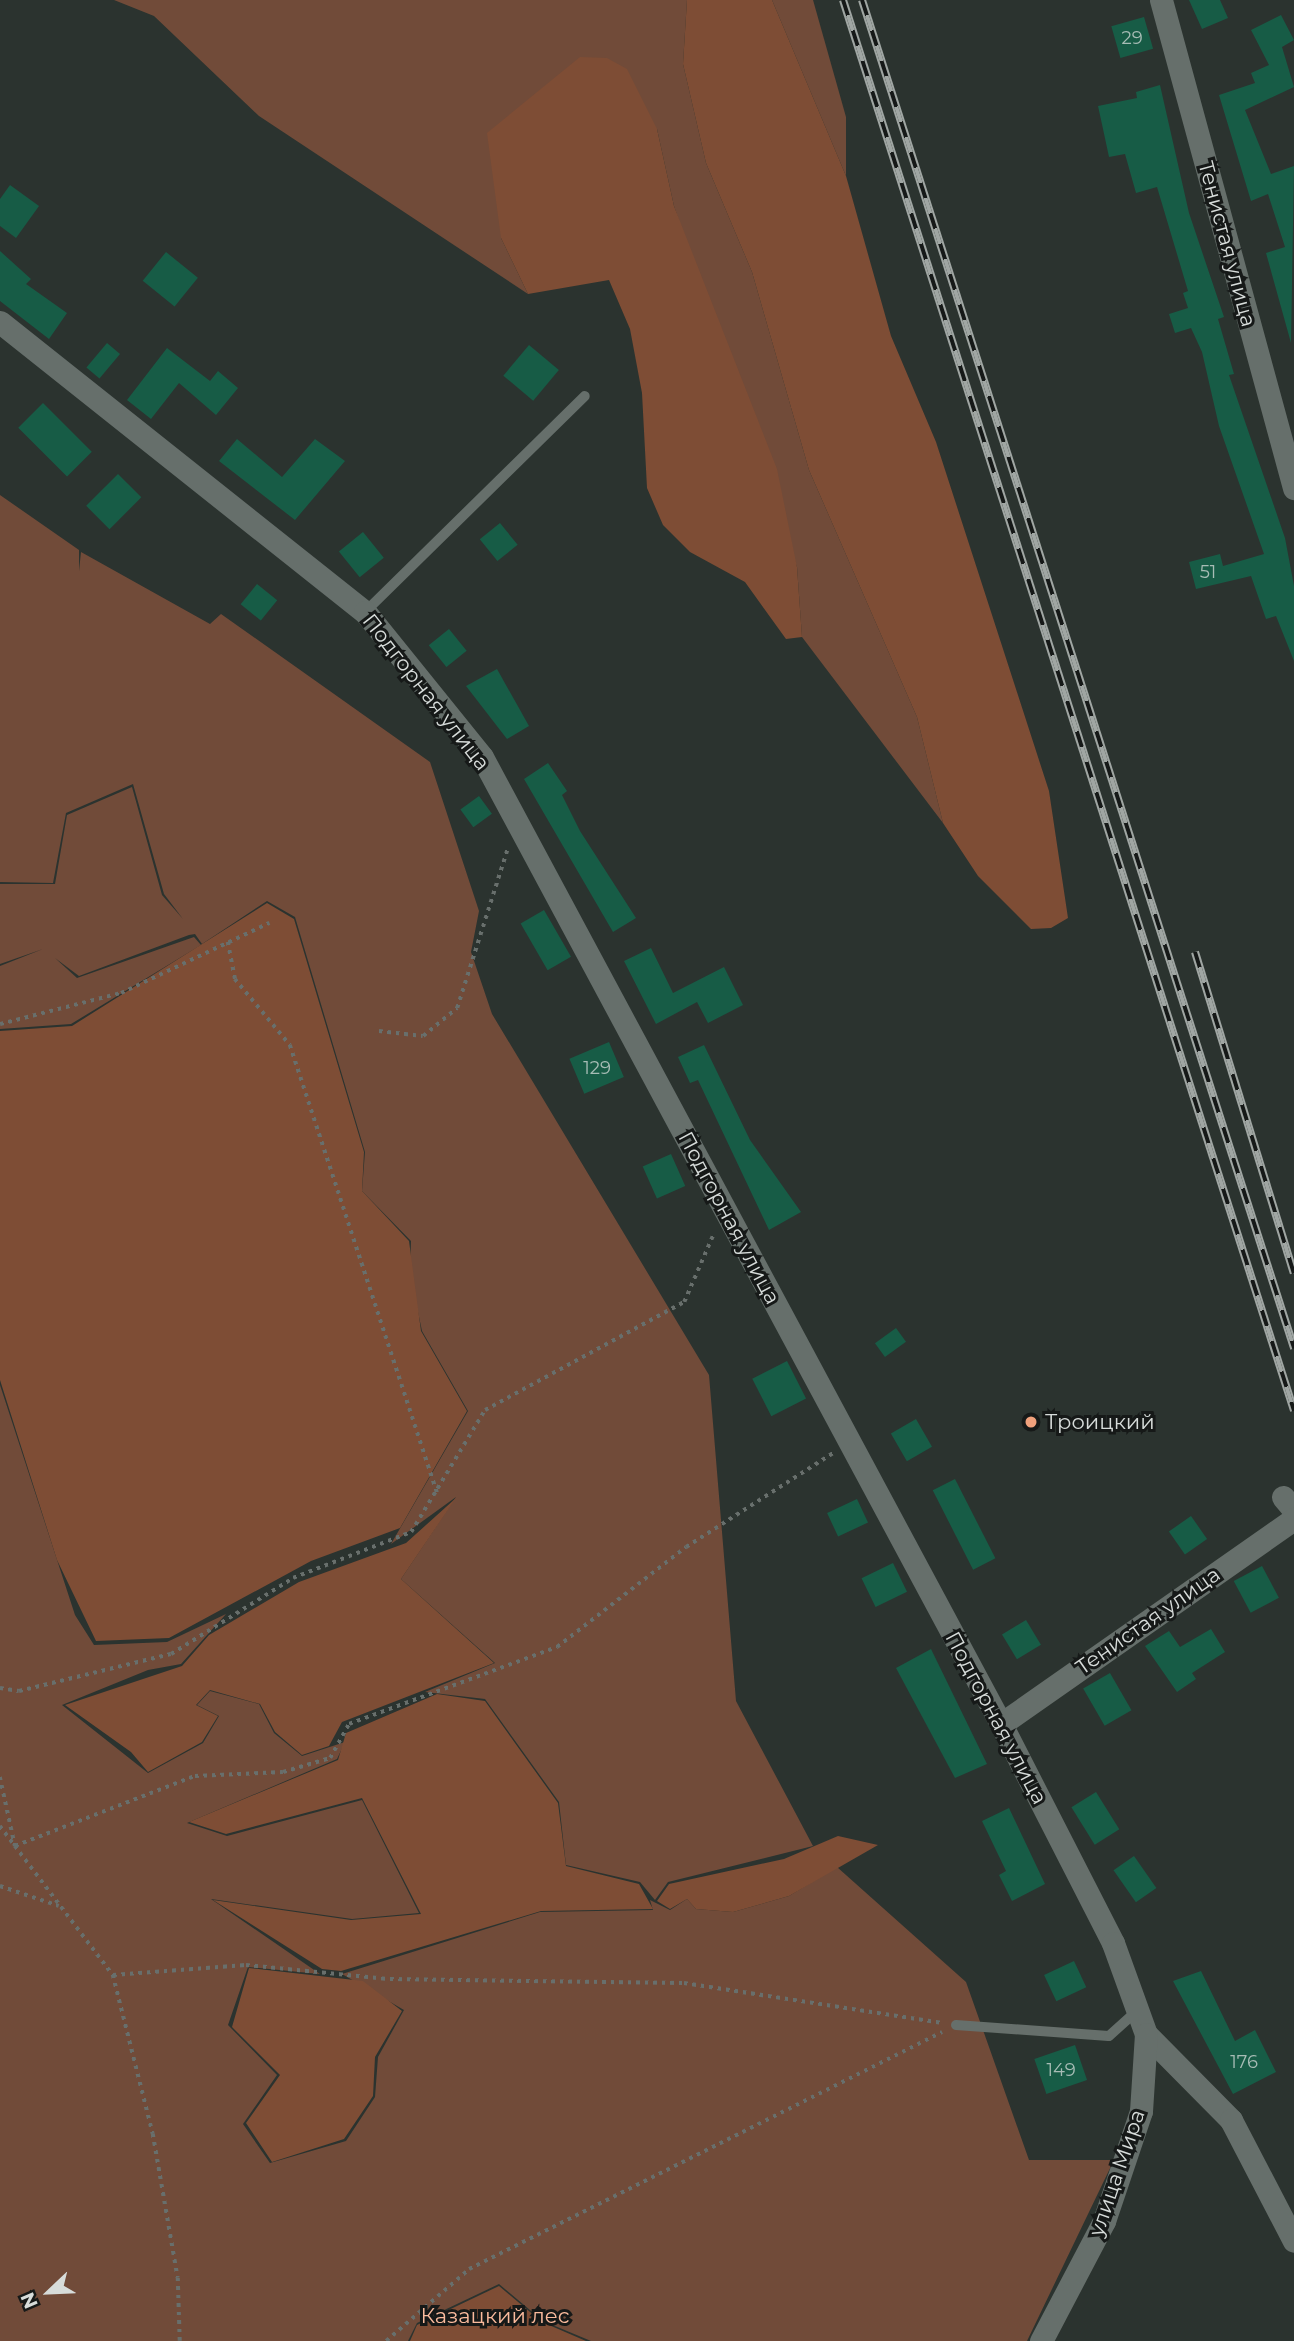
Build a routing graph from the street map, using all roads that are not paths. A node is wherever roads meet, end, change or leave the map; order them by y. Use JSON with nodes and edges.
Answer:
{"nodes":[{"id":1,"x":1161,"y":0,"type":"edge"},
{"id":2,"x":0,"y":322,"type":"edge"},
{"id":3,"x":585,"y":396,"type":"dead end"},
{"id":4,"x":1294,"y":488,"type":"edge"},
{"id":5,"x":365,"y":612,"type":"junction"},
{"id":6,"x":1294,"y":1519,"type":"edge"},
{"id":7,"x":1002,"y":1724,"type":"junction"},
{"id":8,"x":1140,"y":2008,"type":"junction"},
{"id":9,"x":957,"y":2025,"type":"road end"},
{"id":10,"x":1146,"y":2034,"type":"junction"},
{"id":11,"x":1294,"y":2241,"type":"edge"},
{"id":12,"x":1041,"y":2341,"type":"edge"}],
"edges":[{"from":1,"to":4,"type":"street","name":"Тенистая улица"},
{"from":2,"to":5,"type":"street","name":"Подгорная улица"},
{"from":3,"to":5,"type":"lane"},
{"from":5,"to":7,"type":"street","name":"Подгорная улица"},
{"from":6,"to":7,"type":"street","name":"Тенистая улица"},
{"from":7,"to":8,"type":"street","name":"Подгорная улица"},
{"from":8,"to":9,"type":"lane"},
{"from":8,"to":10,"type":"street","name":"Подгорная улица"},
{"from":10,"to":11,"type":"street"},
{"from":10,"to":12,"type":"street","name":"улица Мира"}]}
